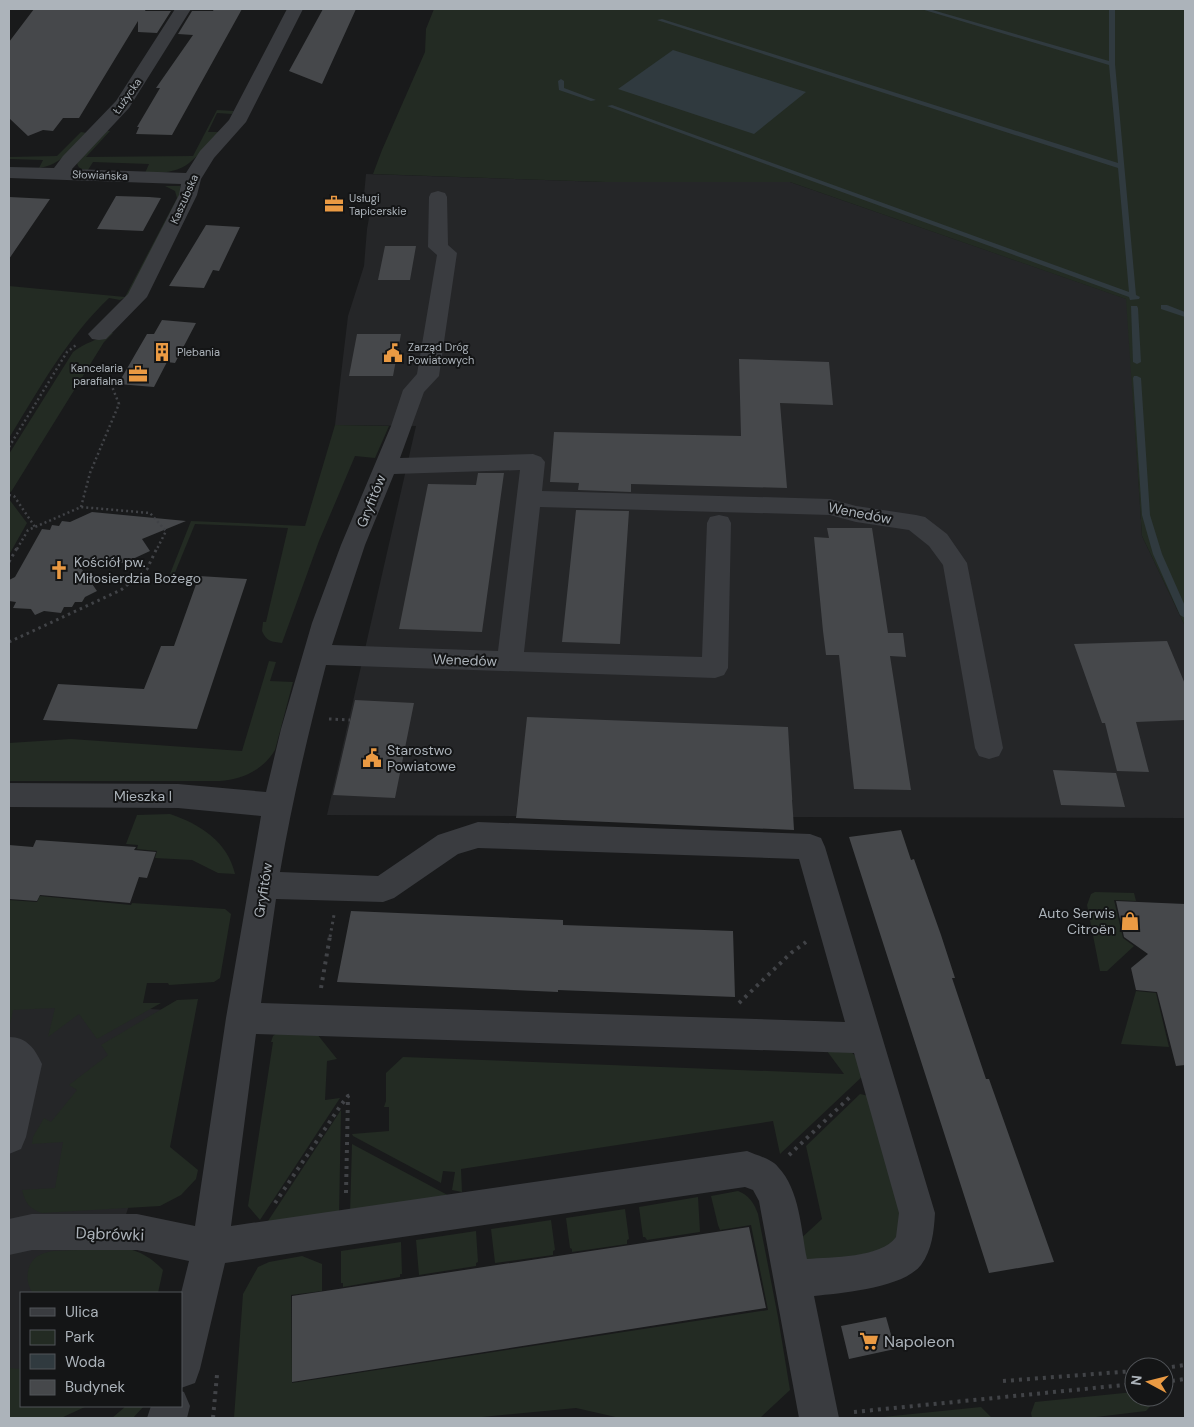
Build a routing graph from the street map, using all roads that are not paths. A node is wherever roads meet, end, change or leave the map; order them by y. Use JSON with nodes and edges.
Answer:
{"nodes":[{"id":1,"x":183,"y":9,"type":"edge"},
{"id":2,"x":294,"y":9,"type":"edge"},
{"id":3,"x":9,"y":172,"type":"edge"},
{"id":4,"x":59,"y":174,"type":"junction"},
{"id":5,"x":192,"y":179,"type":"junction"},
{"id":6,"x":438,"y":196,"type":"dead end"},
{"id":7,"x":99,"y":334,"type":"road end"},
{"id":8,"x":385,"y":466,"type":"junction"},
{"id":9,"x":529,"y":499,"type":"junction"},
{"id":10,"x":719,"y":523,"type":"dead end"},
{"id":11,"x":316,"y":655,"type":"junction"},
{"id":12,"x":510,"y":662,"type":"junction"},
{"id":13,"x":989,"y":748,"type":"dead end"},
{"id":14,"x":9,"y":795,"type":"edge"},
{"id":15,"x":277,"y":805,"type":"junction"},
{"id":16,"x":264,"y":885,"type":"junction"},
{"id":17,"x":242,"y":1018,"type":"junction"},
{"id":18,"x":866,"y":1038,"type":"junction"},
{"id":19,"x":9,"y":1053,"type":"edge"},
{"id":20,"x":9,"y":1137,"type":"edge"},
{"id":21,"x":9,"y":1237,"type":"edge"},
{"id":22,"x":210,"y":1247,"type":"junction"},
{"id":23,"x":792,"y":1279,"type":"junction"},
{"id":24,"x":182,"y":1365,"type":"edge"},
{"id":25,"x":819,"y":1417,"type":"edge"}],
"edges":[{"from":1,"to":4,"type":"street","name":"Łużycka"},
{"from":2,"to":5,"type":"street","name":"Kaszubska"},
{"from":3,"to":4,"type":"street","name":"Słowiańska"},
{"from":4,"to":5,"type":"street","name":"Słowiańska"},
{"from":5,"to":7,"type":"street","name":"Kaszubska"},
{"from":6,"to":8,"type":"street","name":"Gryfitów"},
{"from":8,"to":9,"type":"street","name":"Wenedów"},
{"from":8,"to":11,"type":"street","name":"Gryfitów"},
{"from":9,"to":12,"type":"street","name":"Wenedów"},
{"from":9,"to":13,"type":"street","name":"Wenedów"},
{"from":10,"to":12,"type":"street"},
{"from":11,"to":12,"type":"street","name":"Wenedów"},
{"from":11,"to":15,"type":"street","name":"Gryfitów"},
{"from":14,"to":15,"type":"street","name":"Mieszka I"},
{"from":15,"to":16,"type":"street","name":"Gryfitów"},
{"from":16,"to":17,"type":"street","name":"Gryfitów"},
{"from":16,"to":18,"type":"street"},
{"from":17,"to":18,"type":"street"},
{"from":17,"to":22,"type":"street","name":"Gryfitów"},
{"from":18,"to":23,"type":"street"},
{"from":19,"to":20,"type":"street"},
{"from":21,"to":22,"type":"street","name":"Dąbrówki"},
{"from":22,"to":23,"type":"street"},
{"from":22,"to":24,"type":"street","name":"Gryfitów"},
{"from":23,"to":25,"type":"street"}]}
